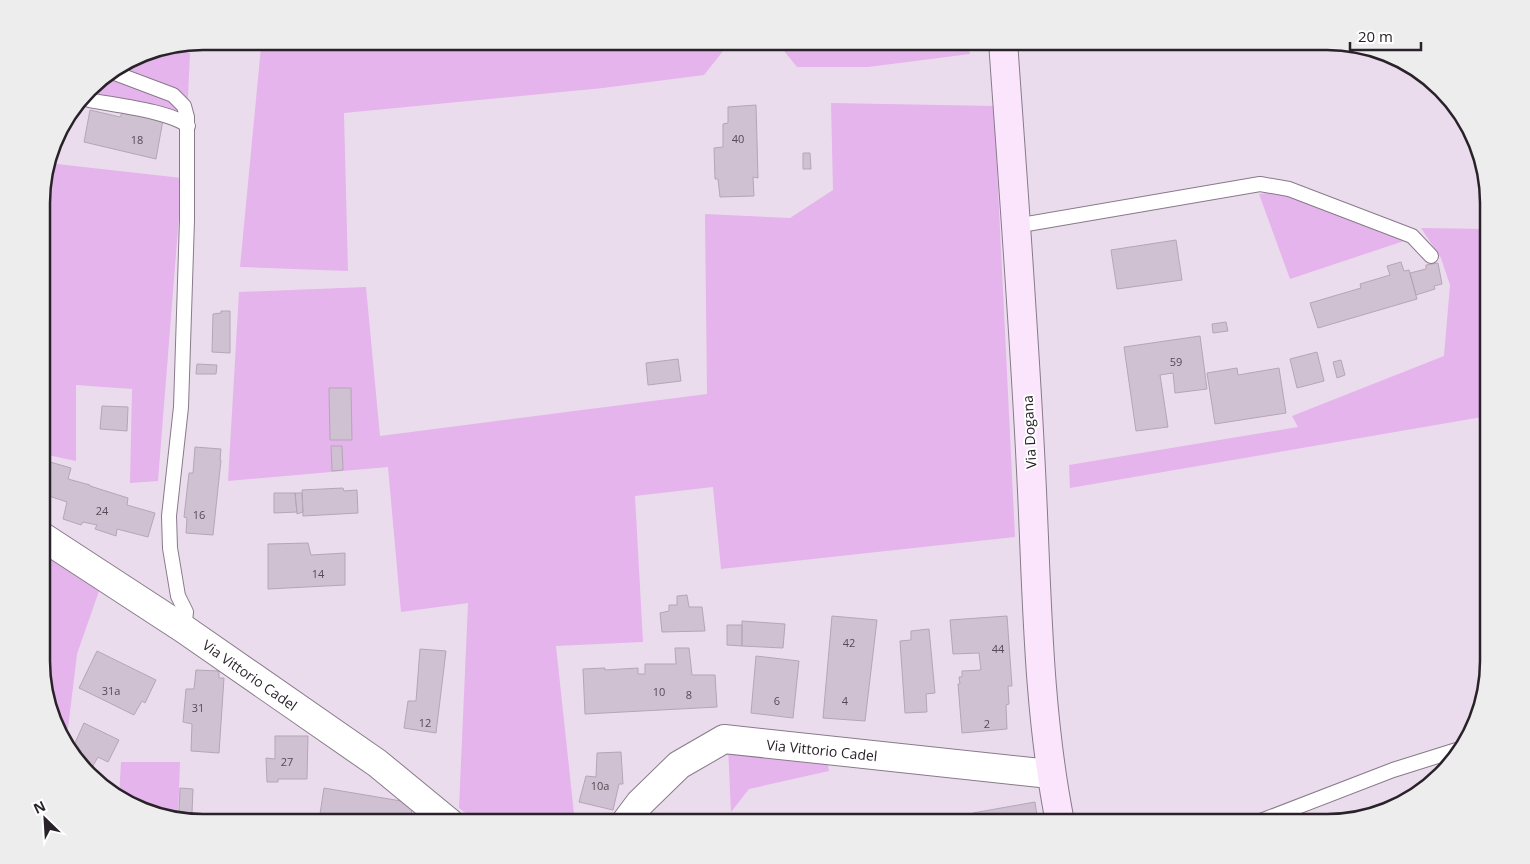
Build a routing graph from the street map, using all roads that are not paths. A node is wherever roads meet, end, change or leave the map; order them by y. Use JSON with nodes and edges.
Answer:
{"nodes":[{"id":1,"x":1004,"y":50,"type":"edge"},
{"id":2,"x":120,"y":75,"type":"edge"},
{"id":3,"x":90,"y":100,"type":"edge"},
{"id":4,"x":188,"y":126,"type":"junction"},
{"id":5,"x":1015,"y":226,"type":"junction"},
{"id":6,"x":1431,"y":256,"type":"dead end"},
{"id":7,"x":50,"y":541,"type":"edge"},
{"id":8,"x":184,"y":629,"type":"junction"},
{"id":9,"x":1449,"y":752,"type":"edge"},
{"id":10,"x":1050,"y":774,"type":"junction"},
{"id":11,"x":439,"y":814,"type":"edge"},
{"id":12,"x":632,"y":814,"type":"edge"},
{"id":13,"x":1058,"y":814,"type":"edge"},
{"id":14,"x":1279,"y":814,"type":"edge"}],
"edges":[{"from":1,"to":5,"type":"street","name":"Via Dogana"},
{"from":2,"to":4,"type":"lane"},
{"from":3,"to":4,"type":"lane"},
{"from":4,"to":8,"type":"lane"},
{"from":5,"to":6,"type":"lane"},
{"from":5,"to":10,"type":"street","name":"Via Dogana"},
{"from":7,"to":8,"type":"street","name":"Via Vittorio Cadel"},
{"from":8,"to":11,"type":"street","name":"Via Vittorio Cadel"},
{"from":9,"to":14,"type":"lane"},
{"from":10,"to":12,"type":"street","name":"Via Vittorio Cadel"},
{"from":10,"to":13,"type":"street","name":"Via Dogana"}]}
